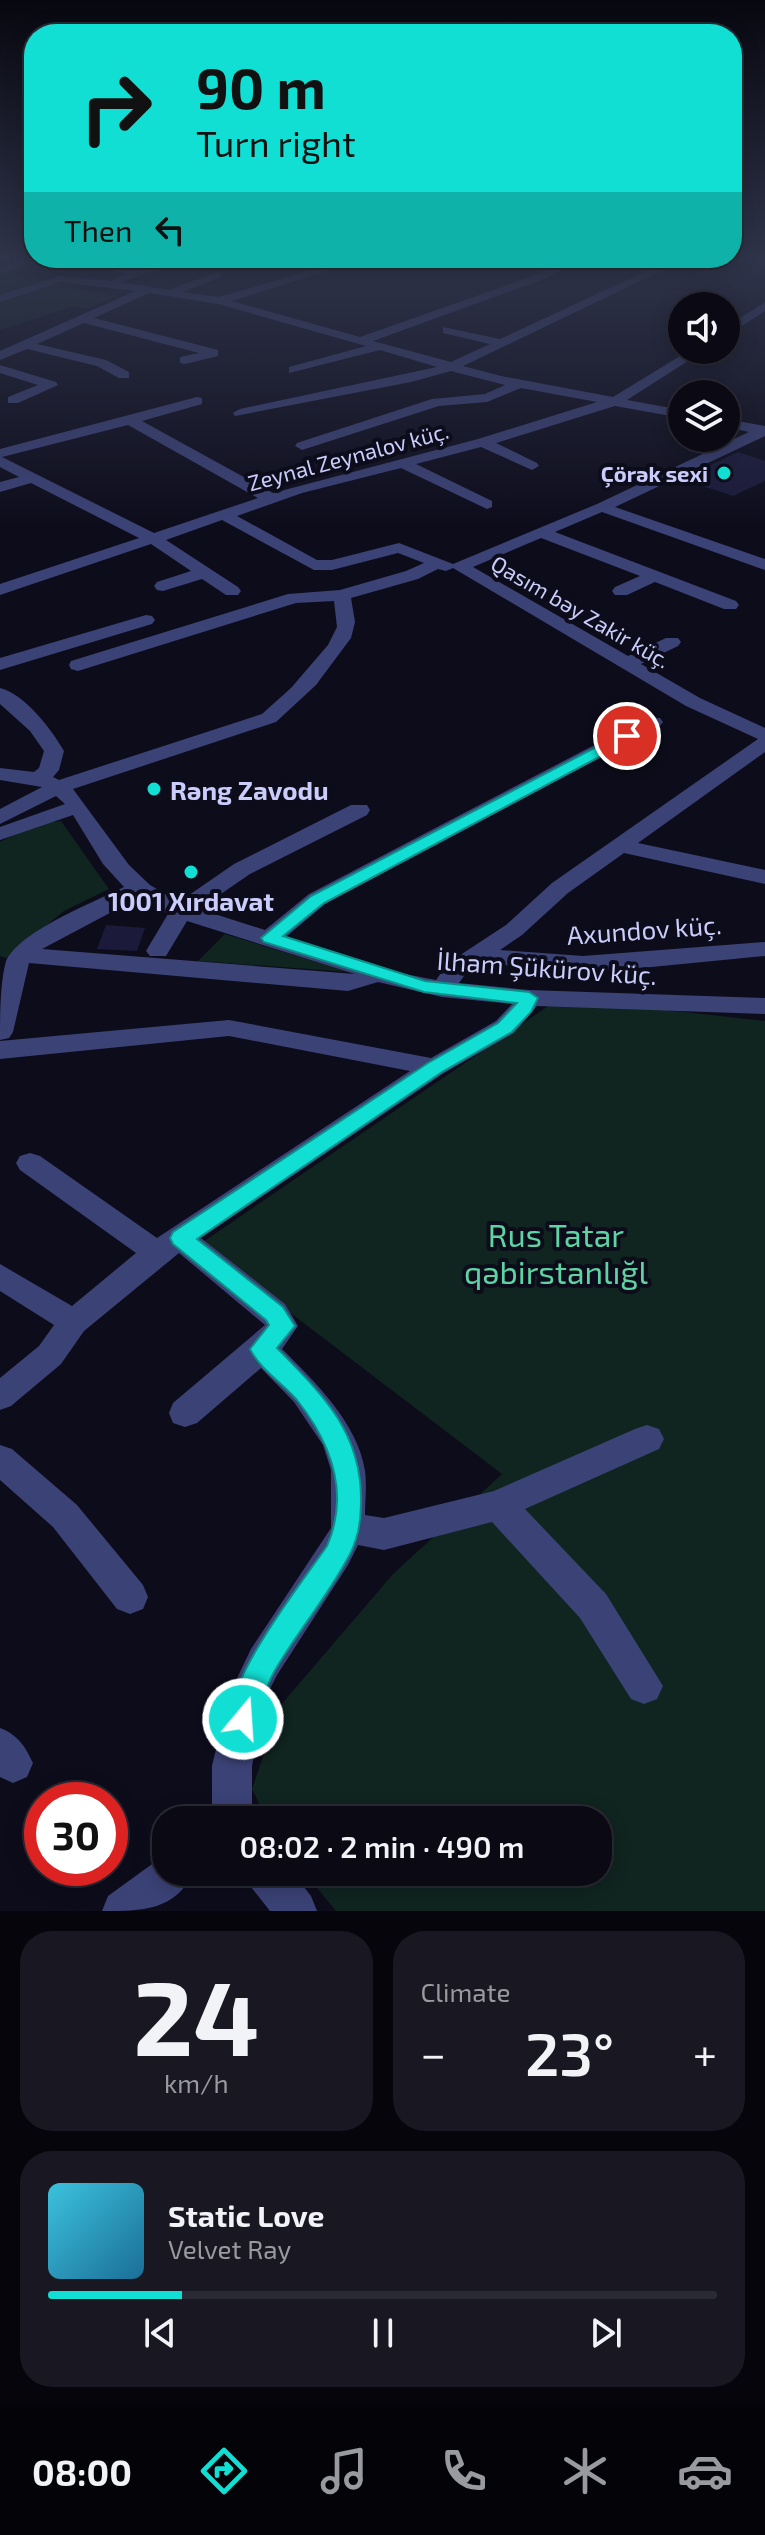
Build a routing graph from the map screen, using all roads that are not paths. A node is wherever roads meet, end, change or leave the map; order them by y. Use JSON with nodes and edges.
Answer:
{"nodes":[{"id":1,"x":44,"y":349,"type":"edge"},
{"id":2,"x":199,"y":349,"type":"edge"},
{"id":3,"x":370,"y":349,"type":"edge"},
{"id":4,"x":393,"y":349,"type":"edge"},
{"id":5,"x":487,"y":349,"type":"edge"},
{"id":6,"x":185,"y":360,"type":"dead end"},
{"id":7,"x":676,"y":364,"type":"edge"},
{"id":8,"x":453,"y":366,"type":"junction"},
{"id":9,"x":0,"y":369,"type":"edge"},
{"id":10,"x":294,"y":370,"type":"dead end"},
{"id":11,"x":124,"y":375,"type":"dead end"},
{"id":12,"x":519,"y":384,"type":"junction"},
{"id":13,"x":13,"y":400,"type":"dead end"},
{"id":14,"x":197,"y":401,"type":"dead end"},
{"id":15,"x":616,"y":401,"type":"junction"},
{"id":16,"x":668,"y":411,"type":"edge"},
{"id":17,"x":240,"y":413,"type":"dead end"},
{"id":18,"x":129,"y":420,"type":"junction"},
{"id":19,"x":740,"y":426,"type":"edge"},
{"id":20,"x":764,"y":431,"type":"edge"},
{"id":21,"x":483,"y":442,"type":"junction"},
{"id":22,"x":302,"y":446,"type":"dead end"},
{"id":23,"x":0,"y":453,"type":"edge"},
{"id":24,"x":0,"y":461,"type":"edge"},
{"id":25,"x":401,"y":462,"type":"junction"},
{"id":26,"x":532,"y":466,"type":"dead end"},
{"id":27,"x":31,"y":478,"type":"junction"},
{"id":28,"x":0,"y":487,"type":"edge"},
{"id":29,"x":270,"y":498,"type":"junction"},
{"id":30,"x":487,"y":504,"type":"dead end"},
{"id":31,"x":602,"y":507,"type":"junction"},
{"id":32,"x":224,"y":515,"type":"junction"},
{"id":33,"x":542,"y":533,"type":"junction"},
{"id":34,"x":154,"y":539,"type":"junction"},
{"id":35,"x":435,"y":564,"type":"junction"},
{"id":36,"x":765,"y":565,"type":"edge"},
{"id":37,"x":460,"y":566,"type":"junction"},
{"id":38,"x":206,"y":572,"type":"junction"},
{"id":39,"x":657,"y":575,"type":"junction"},
{"id":40,"x":163,"y":586,"type":"dead end"},
{"id":41,"x":3,"y":587,"type":"edge"},
{"id":42,"x":232,"y":591,"type":"dead end"},
{"id":43,"x":621,"y":591,"type":"dead end"},
{"id":44,"x":341,"y":595,"type":"junction"},
{"id":45,"x":730,"y":605,"type":"dead end"},
{"id":46,"x":146,"y":620,"type":"dead end"},
{"id":47,"x":672,"y":642,"type":"dead end"},
{"id":48,"x":0,"y":664,"type":"edge"},
{"id":49,"x":626,"y":664,"type":"junction"},
{"id":50,"x":78,"y":665,"type":"dead end"},
{"id":51,"x":0,"y":694,"type":"edge"},
{"id":52,"x":653,"y":722,"type":"dead end"},
{"id":53,"x":765,"y":735,"type":"edge"},
{"id":54,"x":765,"y":743,"type":"edge"},
{"id":55,"x":0,"y":774,"type":"edge"},
{"id":56,"x":48,"y":783,"type":"junction"},
{"id":57,"x":78,"y":807,"type":"junction"},
{"id":58,"x":359,"y":810,"type":"dead end"},
{"id":59,"x":0,"y":818,"type":"edge"},
{"id":60,"x":0,"y":834,"type":"edge"},
{"id":61,"x":619,"y":845,"type":"junction"},
{"id":62,"x":765,"y":877,"type":"edge"},
{"id":63,"x":137,"y":889,"type":"junction"},
{"id":64,"x":181,"y":911,"type":"junction"},
{"id":65,"x":270,"y":938,"type":"junction"},
{"id":66,"x":765,"y":949,"type":"edge"},
{"id":67,"x":158,"y":951,"type":"dead end"},
{"id":68,"x":479,"y":953,"type":"junction"},
{"id":69,"x":9,"y":967,"type":"edge"},
{"id":70,"x":376,"y":973,"type":"junction"},
{"id":71,"x":442,"y":989,"type":"junction"},
{"id":72,"x":529,"y":998,"type":"junction"},
{"id":73,"x":765,"y":1006,"type":"edge"},
{"id":74,"x":0,"y":1032,"type":"edge"},
{"id":75,"x":0,"y":1050,"type":"edge"},
{"id":76,"x":435,"y":1067,"type":"junction"},
{"id":77,"x":30,"y":1163,"type":"dead end"},
{"id":78,"x":169,"y":1246,"type":"junction"},
{"id":79,"x":0,"y":1276,"type":"edge"},
{"id":80,"x":73,"y":1322,"type":"junction"},
{"id":81,"x":262,"y":1349,"type":"junction"},
{"id":82,"x":0,"y":1397,"type":"edge"},
{"id":83,"x":185,"y":1413,"type":"dead end"},
{"id":84,"x":647,"y":1439,"type":"dead end"},
{"id":85,"x":0,"y":1459,"type":"edge"},
{"id":86,"x":499,"y":1505,"type":"junction"},
{"id":87,"x":348,"y":1528,"type":"junction"},
{"id":88,"x":130,"y":1597,"type":"dead end"},
{"id":89,"x":644,"y":1686,"type":"dead end"},
{"id":90,"x":232,"y":1806,"type":"edge"},
{"id":91,"x":155,"y":1886,"type":"edge"},
{"id":92,"x":277,"y":1886,"type":"edge"},
{"id":93,"x":123,"y":1911,"type":"edge"},
{"id":94,"x":296,"y":1911,"type":"edge"}],
"edges":[{"from":1,"to":11,"type":"street"},
{"from":2,"to":6,"type":"street"},
{"from":3,"to":10,"type":"street"},
{"from":4,"to":8,"type":"street"},
{"from":5,"to":8,"type":"street"},
{"from":7,"to":15,"type":"street","name":"Zeynal Zeynalov küç."},
{"from":8,"to":12,"type":"street"},
{"from":8,"to":17,"type":"street"},
{"from":9,"to":13,"type":"street"},
{"from":12,"to":15,"type":"street"},
{"from":12,"to":22,"type":"street"},
{"from":14,"to":18,"type":"street"},
{"from":15,"to":16,"type":"street"},
{"from":15,"to":21,"type":"street","name":"Zeynal Zeynalov küç."},
{"from":18,"to":23,"type":"street"},
{"from":18,"to":29,"type":"street"},
{"from":19,"to":20,"type":"street"},
{"from":20,"to":31,"type":"street","name":"Qasım bəy Zakir küç."},
{"from":21,"to":25,"type":"street","name":"Zeynal Zeynalov küç."},
{"from":21,"to":26,"type":"street"},
{"from":24,"to":27,"type":"street"},
{"from":25,"to":29,"type":"street","name":"Zeynal Zeynalov küç."},
{"from":25,"to":30,"type":"street"},
{"from":27,"to":28,"type":"street"},
{"from":27,"to":34,"type":"street"},
{"from":29,"to":32,"type":"street","name":"Zeynal Zeynalov küç."},
{"from":31,"to":33,"type":"street","name":"Qasım bəy Zakir küç."},
{"from":31,"to":36,"type":"street"},
{"from":32,"to":34,"type":"street","name":"Zeynal Zeynalov küç."},
{"from":32,"to":35,"type":"street"},
{"from":33,"to":37,"type":"street","name":"Qasım bəy Zakir küç."},
{"from":33,"to":39,"type":"street"},
{"from":34,"to":38,"type":"street"},
{"from":34,"to":41,"type":"street","name":"Zeynal Zeynalov küç."},
{"from":35,"to":37,"type":"street"},
{"from":35,"to":44,"type":"street"},
{"from":37,"to":49,"type":"street","name":"Qasım bəy Zakir küç."},
{"from":38,"to":40,"type":"street"},
{"from":38,"to":42,"type":"street"},
{"from":39,"to":43,"type":"street"},
{"from":39,"to":45,"type":"street"},
{"from":44,"to":50,"type":"street"},
{"from":44,"to":56,"type":"street"},
{"from":46,"to":48,"type":"street"},
{"from":47,"to":49,"type":"street"},
{"from":49,"to":53,"type":"street","name":"Qasım bəy Zakir küç."},
{"from":51,"to":56,"type":"street"},
{"from":52,"to":65,"type":"street"},
{"from":54,"to":61,"type":"street"},
{"from":55,"to":56,"type":"street"},
{"from":56,"to":57,"type":"street","name":"İlham Şükürov küç."},
{"from":56,"to":59,"type":"street"},
{"from":57,"to":60,"type":"street"},
{"from":57,"to":63,"type":"street","name":"İlham Şükürov küç."},
{"from":58,"to":64,"type":"street"},
{"from":61,"to":62,"type":"street"},
{"from":61,"to":68,"type":"street"},
{"from":63,"to":64,"type":"street","name":"İlham Şükürov küç."},
{"from":63,"to":69,"type":"street"},
{"from":64,"to":65,"type":"street","name":"İlham Şükürov küç."},
{"from":64,"to":67,"type":"street"},
{"from":65,"to":70,"type":"street","name":"İlham Şükürov küç."},
{"from":66,"to":68,"type":"street","name":"Axundov küç."},
{"from":68,"to":71,"type":"street"},
{"from":69,"to":70,"type":"street"},
{"from":69,"to":74,"type":"street"},
{"from":70,"to":71,"type":"street","name":"İlham Şükürov küç."},
{"from":71,"to":72,"type":"street","name":"İlham Şükürov küç."},
{"from":72,"to":73,"type":"street","name":"İlham Şükürov küç."},
{"from":72,"to":76,"type":"street"},
{"from":75,"to":76,"type":"street"},
{"from":76,"to":78,"type":"street"},
{"from":77,"to":78,"type":"street"},
{"from":78,"to":80,"type":"street"},
{"from":78,"to":81,"type":"street"},
{"from":79,"to":80,"type":"street"},
{"from":80,"to":82,"type":"street"},
{"from":81,"to":83,"type":"street"},
{"from":81,"to":87,"type":"street"},
{"from":84,"to":86,"type":"street"},
{"from":85,"to":88,"type":"street"},
{"from":86,"to":87,"type":"street"},
{"from":86,"to":89,"type":"street"},
{"from":87,"to":90,"type":"street"},
{"from":91,"to":93,"type":"street"},
{"from":92,"to":94,"type":"street"}]}
